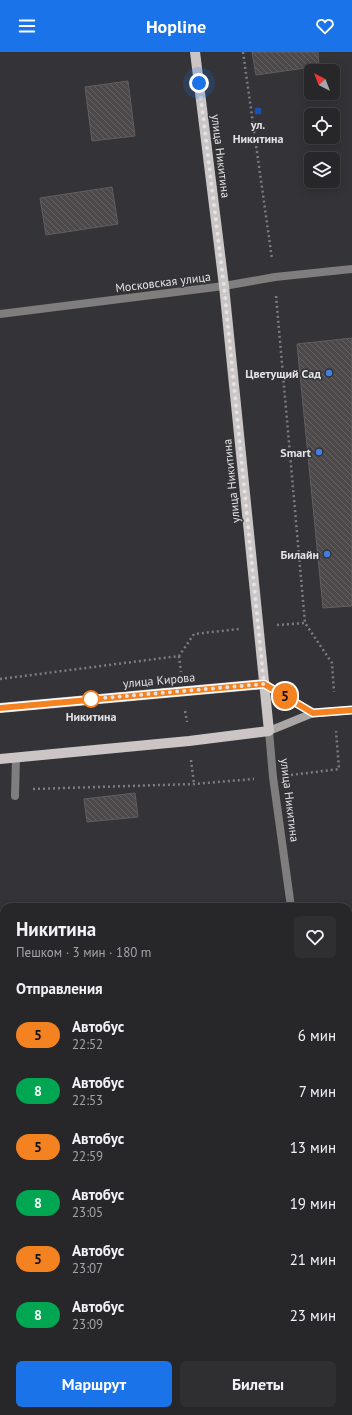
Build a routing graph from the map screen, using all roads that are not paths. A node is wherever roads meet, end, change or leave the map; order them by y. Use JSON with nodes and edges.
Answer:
{"nodes":[{"id":1,"x":195,"y":52,"type":"edge"},
{"id":2,"x":352,"y":269,"type":"edge"},
{"id":3,"x":224,"y":286,"type":"junction"},
{"id":4,"x":0,"y":314,"type":"edge"},
{"id":5,"x":264,"y":684,"type":"junction"},
{"id":6,"x":0,"y":708,"type":"edge"},
{"id":7,"x":352,"y":710,"type":"edge"},
{"id":8,"x":313,"y":713,"type":"junction"},
{"id":9,"x":269,"y":731,"type":"junction"},
{"id":10,"x":16,"y":757,"type":"junction"},
{"id":11,"x":0,"y":759,"type":"edge"},
{"id":12,"x":15,"y":793,"type":"road end"},
{"id":13,"x":290,"y":903,"type":"edge"}],
"edges":[{"from":1,"to":3,"type":"main road","name":"улица Никитина"},
{"from":2,"to":3,"type":"street","name":"Московская улица"},
{"from":3,"to":4,"type":"street","name":"Московская улица"},
{"from":3,"to":5,"type":"main road","name":"улица Никитина"},
{"from":5,"to":6,"type":"main road","name":"улица Кирова"},
{"from":5,"to":8,"type":"main road"},
{"from":5,"to":9,"type":"main road","name":"улица Никитина"},
{"from":7,"to":8,"type":"main road"},
{"from":8,"to":9,"type":"main road"},
{"from":9,"to":10,"type":"main road"},
{"from":9,"to":13,"type":"street","name":"улица Никитина"},
{"from":10,"to":11,"type":"main road"},
{"from":10,"to":12,"type":"street"}]}
